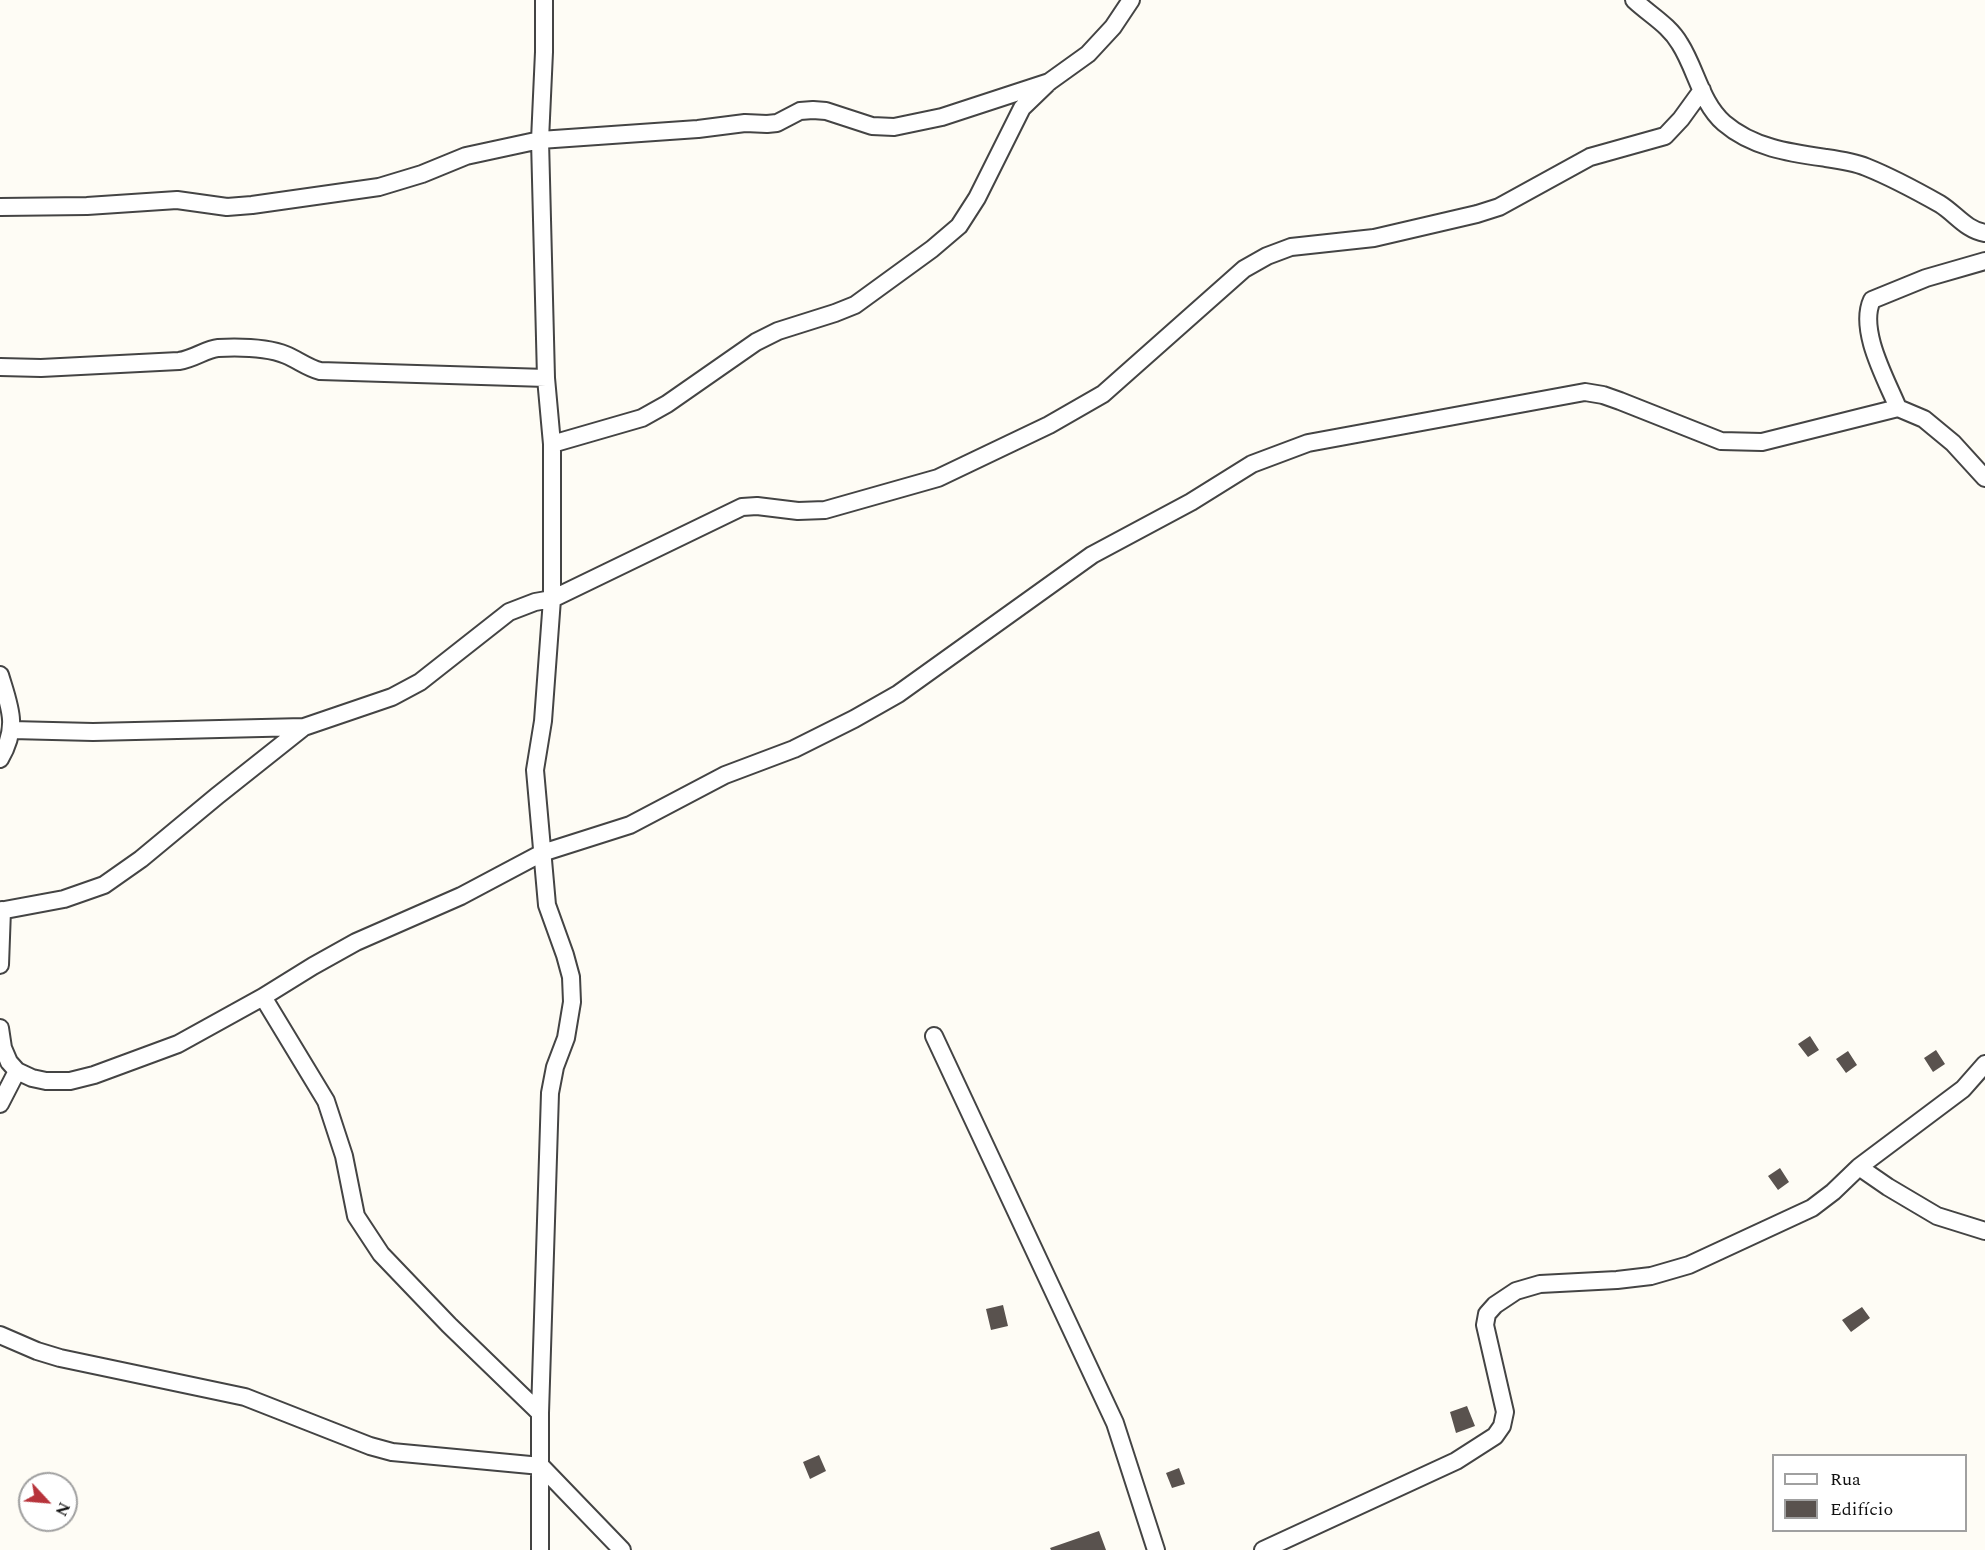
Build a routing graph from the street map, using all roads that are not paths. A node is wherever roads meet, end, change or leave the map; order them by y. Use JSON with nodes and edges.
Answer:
{"nodes":[{"id":1,"x":544,"y":0,"type":"edge"},
{"id":2,"x":1131,"y":0,"type":"edge"},
{"id":3,"x":1634,"y":0,"type":"edge"},
{"id":4,"x":1048,"y":81,"type":"junction"},
{"id":5,"x":1702,"y":90,"type":"junction"},
{"id":6,"x":540,"y":140,"type":"junction"},
{"id":7,"x":0,"y":207,"type":"edge"},
{"id":8,"x":1985,"y":233,"type":"edge"},
{"id":9,"x":1985,"y":261,"type":"edge"},
{"id":10,"x":0,"y":367,"type":"edge"},
{"id":11,"x":546,"y":378,"type":"junction"},
{"id":12,"x":1898,"y":408,"type":"junction"},
{"id":13,"x":552,"y":444,"type":"junction"},
{"id":14,"x":1985,"y":478,"type":"edge"},
{"id":15,"x":552,"y":599,"type":"junction"},
{"id":16,"x":0,"y":675,"type":"edge"},
{"id":17,"x":304,"y":728,"type":"junction"},
{"id":18,"x":12,"y":730,"type":"junction"},
{"id":19,"x":0,"y":759,"type":"edge"},
{"id":20,"x":542,"y":853,"type":"junction"},
{"id":21,"x":1,"y":910,"type":"edge"},
{"id":22,"x":0,"y":965,"type":"edge"},
{"id":23,"x":263,"y":997,"type":"junction"},
{"id":24,"x":0,"y":1028,"type":"edge"},
{"id":25,"x":934,"y":1036,"type":"dead end"},
{"id":26,"x":1985,"y":1064,"type":"edge"},
{"id":27,"x":17,"y":1071,"type":"junction"},
{"id":28,"x":0,"y":1104,"type":"edge"},
{"id":29,"x":1859,"y":1167,"type":"junction"},
{"id":30,"x":1985,"y":1231,"type":"edge"},
{"id":31,"x":0,"y":1335,"type":"edge"},
{"id":32,"x":540,"y":1413,"type":"junction"},
{"id":33,"x":541,"y":1466,"type":"junction"},
{"id":34,"x":540,"y":1550,"type":"edge"},
{"id":35,"x":622,"y":1550,"type":"edge"},
{"id":36,"x":1156,"y":1550,"type":"edge"},
{"id":37,"x":1263,"y":1550,"type":"edge"}],
"edges":[{"from":1,"to":6,"type":"street"},
{"from":2,"to":4,"type":"street"},
{"from":3,"to":5,"type":"street"},
{"from":4,"to":6,"type":"street"},
{"from":4,"to":13,"type":"street"},
{"from":5,"to":8,"type":"street"},
{"from":5,"to":15,"type":"street"},
{"from":6,"to":7,"type":"street"},
{"from":6,"to":11,"type":"street"},
{"from":9,"to":12,"type":"street"},
{"from":10,"to":11,"type":"street"},
{"from":11,"to":13,"type":"street"},
{"from":12,"to":14,"type":"street"},
{"from":12,"to":20,"type":"street"},
{"from":13,"to":15,"type":"street"},
{"from":15,"to":17,"type":"street"},
{"from":15,"to":20,"type":"street"},
{"from":16,"to":18,"type":"street"},
{"from":17,"to":18,"type":"street"},
{"from":17,"to":21,"type":"street"},
{"from":18,"to":19,"type":"street"},
{"from":20,"to":23,"type":"street"},
{"from":20,"to":32,"type":"street"},
{"from":21,"to":22,"type":"street"},
{"from":23,"to":27,"type":"street"},
{"from":23,"to":32,"type":"street"},
{"from":24,"to":27,"type":"street"},
{"from":25,"to":36,"type":"street"},
{"from":26,"to":29,"type":"street"},
{"from":27,"to":28,"type":"street"},
{"from":29,"to":30,"type":"street"},
{"from":29,"to":37,"type":"street"},
{"from":31,"to":33,"type":"street"},
{"from":32,"to":33,"type":"street"},
{"from":33,"to":34,"type":"street"},
{"from":33,"to":35,"type":"street"}]}
